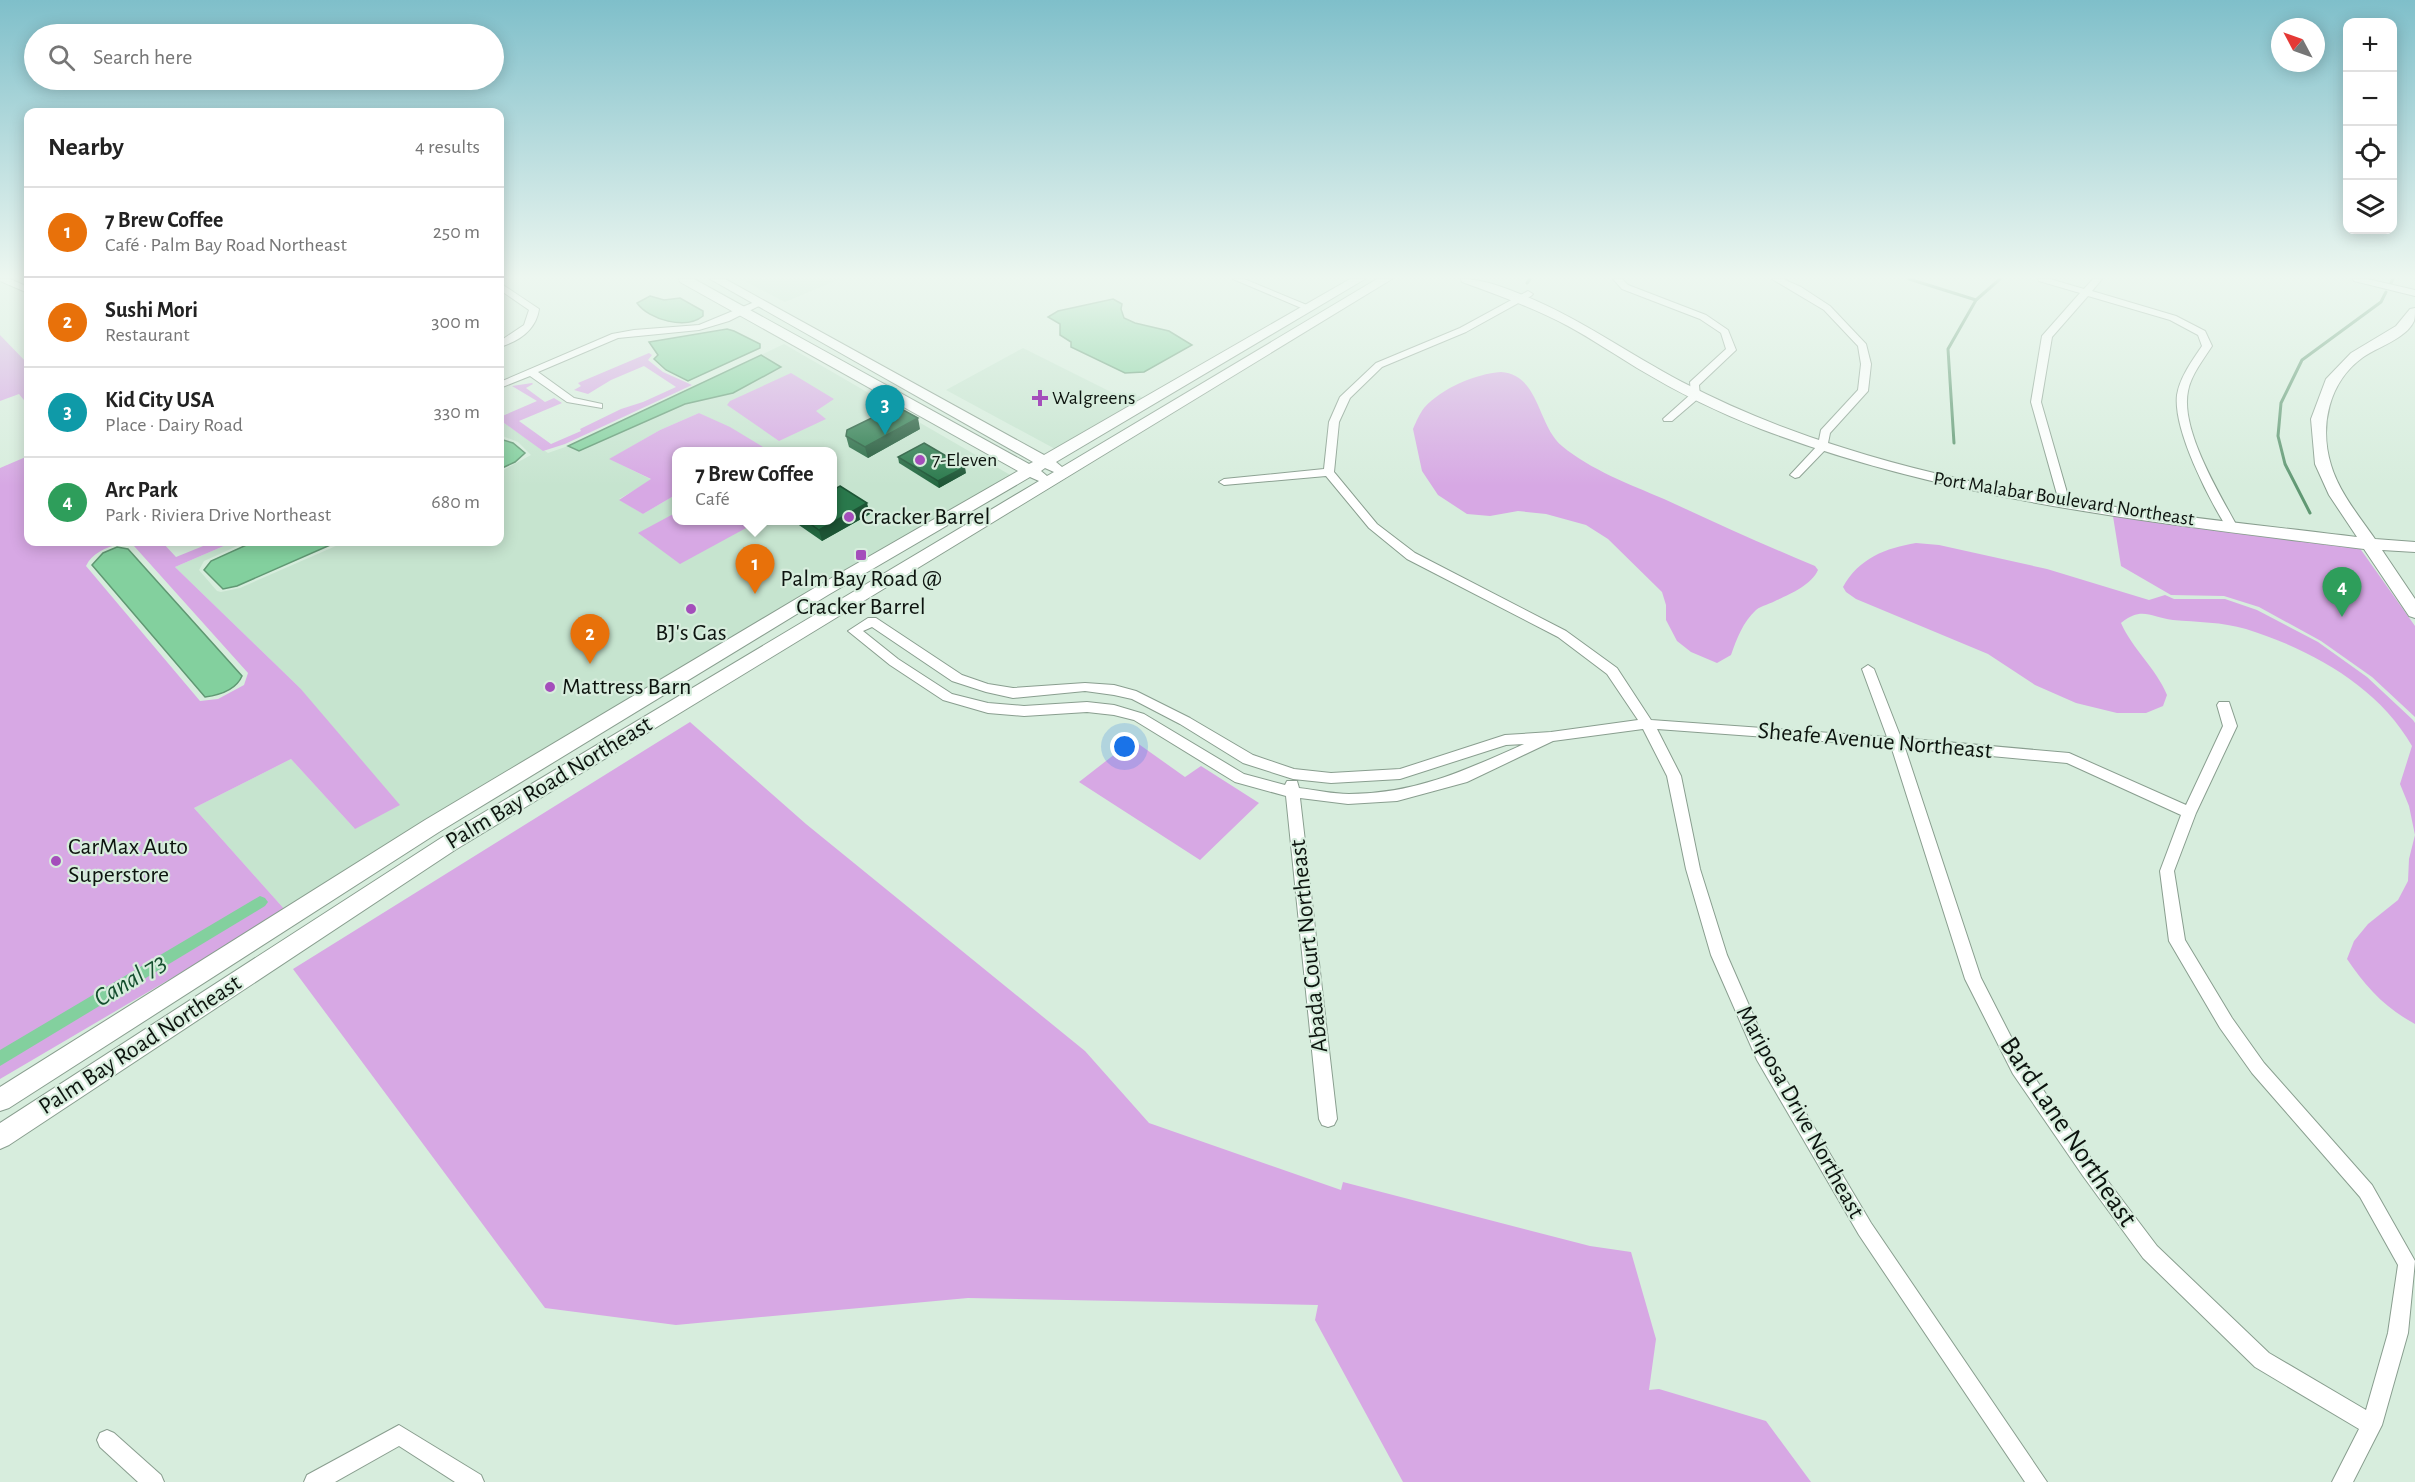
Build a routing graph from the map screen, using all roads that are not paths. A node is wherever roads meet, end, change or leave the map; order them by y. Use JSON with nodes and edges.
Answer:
{"nodes":[{"id":1,"x":591,"y":348,"type":"edge"},
{"id":2,"x":809,"y":348,"type":"edge"},
{"id":3,"x":820,"y":348,"type":"edge"},
{"id":4,"x":836,"y":348,"type":"edge"},
{"id":5,"x":840,"y":348,"type":"edge"},
{"id":6,"x":1253,"y":348,"type":"edge"},
{"id":7,"x":1260,"y":348,"type":"edge"},
{"id":8,"x":1419,"y":348,"type":"edge"},
{"id":9,"x":1619,"y":348,"type":"edge"},
{"id":10,"x":1730,"y":348,"type":"edge"},
{"id":11,"x":1863,"y":348,"type":"edge"},
{"id":12,"x":2045,"y":348,"type":"edge"},
{"id":13,"x":2205,"y":348,"type":"edge"},
{"id":14,"x":2369,"y":348,"type":"edge"},
{"id":15,"x":819,"y":354,"type":"junction"},
{"id":16,"x":834,"y":362,"type":"junction"},
{"id":17,"x":531,"y":372,"type":"junction"},
{"id":18,"x":504,"y":383,"type":"edge"},
{"id":19,"x":1695,"y":389,"type":"junction"},
{"id":20,"x":598,"y":406,"type":"dead end"},
{"id":21,"x":1668,"y":419,"type":"dead end"},
{"id":22,"x":1824,"y":443,"type":"junction"},
{"id":23,"x":1046,"y":462,"type":"junction"},
{"id":24,"x":1029,"y":471,"type":"junction"},
{"id":25,"x":1329,"y":472,"type":"junction"},
{"id":26,"x":1795,"y":475,"type":"dead end"},
{"id":27,"x":1057,"y":477,"type":"junction"},
{"id":28,"x":1224,"y":482,"type":"dead end"},
{"id":29,"x":2062,"y":498,"type":"junction"},
{"id":30,"x":2228,"y":521,"type":"junction"},
{"id":31,"x":2415,"y":537,"type":"edge"},
{"id":32,"x":2364,"y":538,"type":"junction"},
{"id":33,"x":2415,"y":547,"type":"edge"},
{"id":34,"x":2415,"y":612,"type":"edge"},
{"id":35,"x":1868,"y":669,"type":"dead end"},
{"id":36,"x":2224,"y":705,"type":"dead end"},
{"id":37,"x":1647,"y":724,"type":"junction"},
{"id":38,"x":1551,"y":737,"type":"junction"},
{"id":39,"x":1896,"y":742,"type":"junction"},
{"id":40,"x":1293,"y":774,"type":"junction"},
{"id":41,"x":1291,"y":792,"type":"junction"},
{"id":42,"x":2189,"y":813,"type":"junction"},
{"id":43,"x":432,"y":826,"type":"junction"},
{"id":44,"x":448,"y":844,"type":"junction"},
{"id":45,"x":0,"y":1100,"type":"edge"},
{"id":46,"x":1328,"y":1119,"type":"dead end"},
{"id":47,"x":0,"y":1137,"type":"edge"},
{"id":48,"x":2372,"y":1425,"type":"junction"},
{"id":49,"x":107,"y":1440,"type":"dead end"},
{"id":50,"x":154,"y":1482,"type":"edge"},
{"id":51,"x":314,"y":1482,"type":"edge"},
{"id":52,"x":474,"y":1482,"type":"edge"},
{"id":53,"x":2037,"y":1482,"type":"edge"},
{"id":54,"x":2342,"y":1482,"type":"edge"}],
"edges":[{"from":1,"to":17,"type":"street"},
{"from":2,"to":15,"type":"street"},
{"from":3,"to":15,"type":"street"},
{"from":4,"to":16,"type":"street"},
{"from":5,"to":23,"type":"street"},
{"from":6,"to":23,"type":"street","name":"Palm Bay Road Northeast"},
{"from":7,"to":27,"type":"street","name":"Palm Bay Road Northeast"},
{"from":8,"to":25,"type":"street"},
{"from":9,"to":19,"type":"street","name":"Port Malabar Boulevard Northeast"},
{"from":10,"to":19,"type":"street"},
{"from":11,"to":22,"type":"street"},
{"from":12,"to":29,"type":"street"},
{"from":13,"to":30,"type":"street"},
{"from":14,"to":32,"type":"street"},
{"from":15,"to":16,"type":"street"},
{"from":16,"to":24,"type":"street"},
{"from":17,"to":18,"type":"street"},
{"from":17,"to":20,"type":"street"},
{"from":19,"to":21,"type":"street"},
{"from":19,"to":22,"type":"street","name":"Port Malabar Boulevard Northeast"},
{"from":22,"to":26,"type":"street"},
{"from":22,"to":29,"type":"street","name":"Port Malabar Boulevard Northeast"},
{"from":23,"to":24,"type":"street","name":"Palm Bay Road Northeast"},
{"from":23,"to":27,"type":"street"},
{"from":24,"to":27,"type":"street"},
{"from":24,"to":43,"type":"street","name":"Palm Bay Road Northeast"},
{"from":25,"to":28,"type":"street"},
{"from":25,"to":37,"type":"street","name":"Mariposa Drive Northeast"},
{"from":27,"to":44,"type":"street","name":"Palm Bay Road Northeast"},
{"from":29,"to":30,"type":"street","name":"Port Malabar Boulevard Northeast"},
{"from":30,"to":32,"type":"street","name":"Port Malabar Boulevard Northeast"},
{"from":31,"to":32,"type":"street","name":"Port Malabar Boulevard Northeast"},
{"from":32,"to":33,"type":"street","name":"Port Malabar Boulevard Northeast"},
{"from":32,"to":34,"type":"street"},
{"from":35,"to":39,"type":"street","name":"Bard Lane Northeast"},
{"from":36,"to":42,"type":"street"},
{"from":37,"to":38,"type":"street","name":"Sheafe Avenue Northeast"},
{"from":37,"to":39,"type":"street","name":"Sheafe Avenue Northeast"},
{"from":37,"to":53,"type":"street","name":"Mariposa Drive Northeast"},
{"from":38,"to":40,"type":"street","name":"Sheafe Avenue Northeast"},
{"from":38,"to":41,"type":"street","name":"Sheafe Avenue Northeast"},
{"from":39,"to":42,"type":"street","name":"Sheafe Avenue Northeast"},
{"from":39,"to":48,"type":"street","name":"Bard Lane Northeast"},
{"from":40,"to":41,"type":"street","name":"Abada Court Northeast"},
{"from":40,"to":41,"type":"street","name":"Sheafe Avenue Northeast"},
{"from":41,"to":46,"type":"street","name":"Abada Court Northeast"},
{"from":42,"to":48,"type":"street"},
{"from":43,"to":44,"type":"street"},
{"from":43,"to":45,"type":"street","name":"Palm Bay Road Northeast"},
{"from":44,"to":47,"type":"street","name":"Palm Bay Road Northeast"},
{"from":48,"to":54,"type":"street"},
{"from":49,"to":50,"type":"street"},
{"from":51,"to":52,"type":"street"}]}
